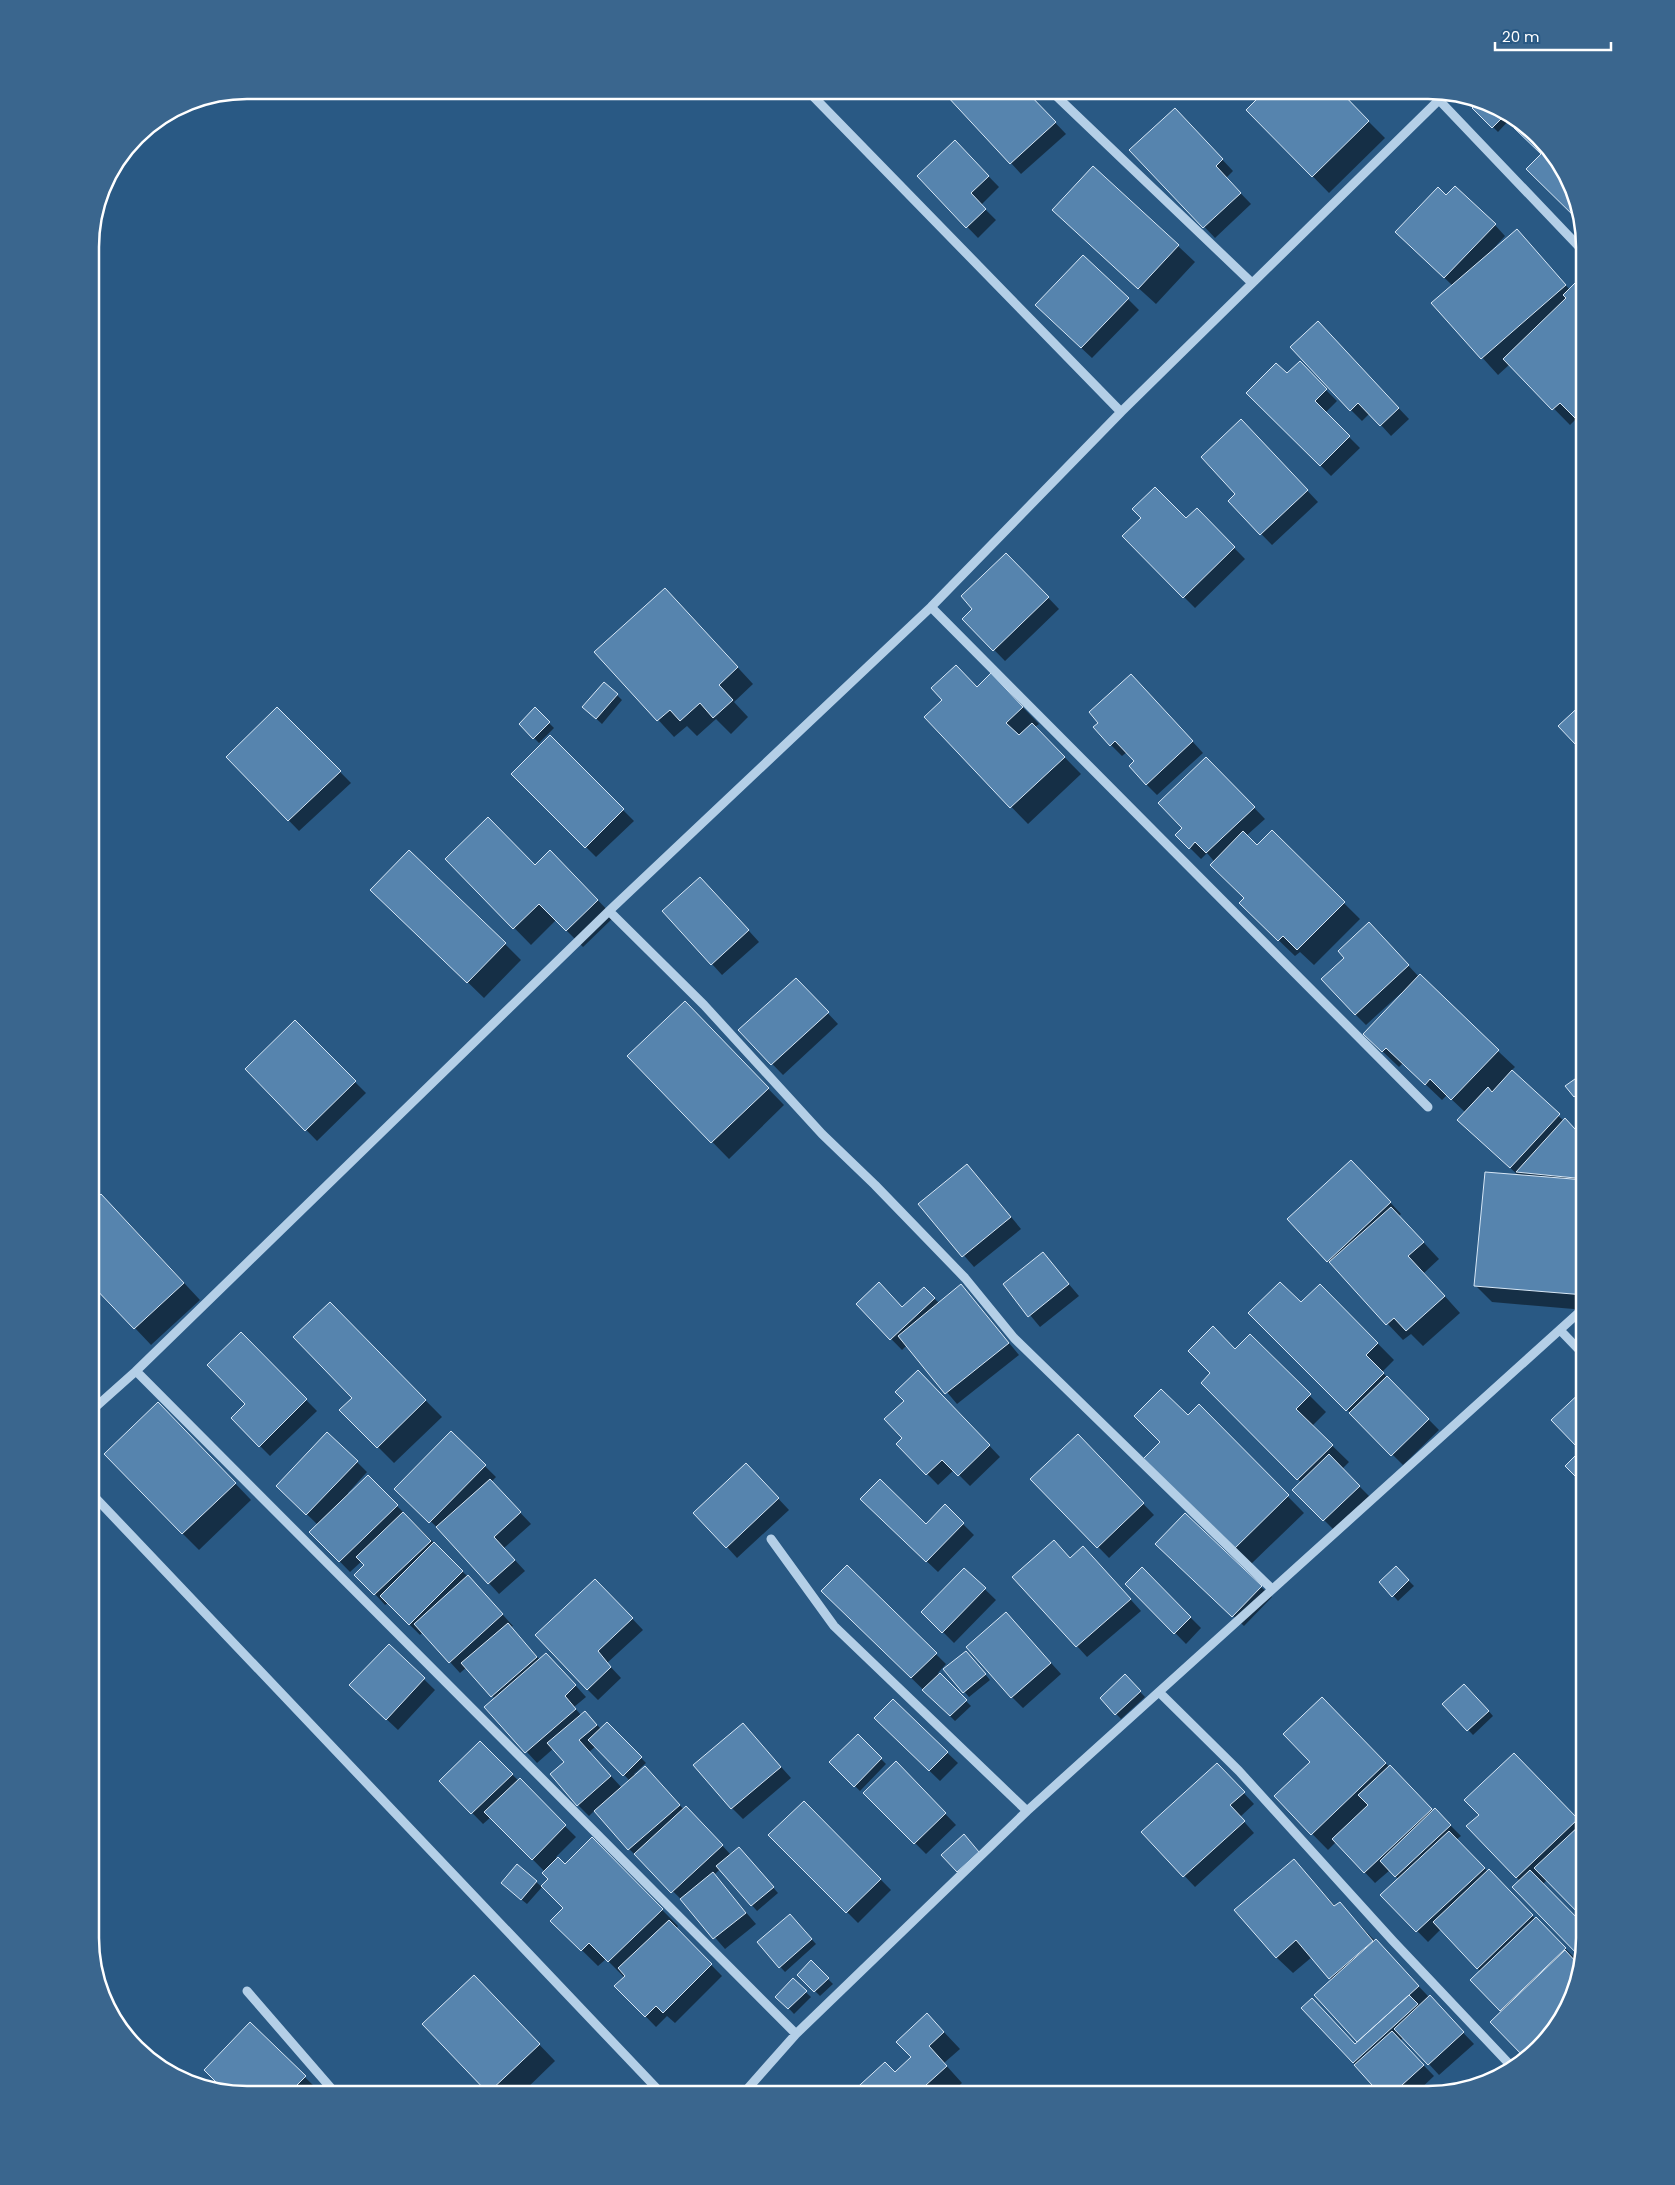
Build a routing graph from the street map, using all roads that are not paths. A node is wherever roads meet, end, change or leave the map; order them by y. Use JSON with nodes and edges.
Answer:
{"nodes":[{"id":1,"x":816,"y":99,"type":"edge"},
{"id":2,"x":1059,"y":99,"type":"edge"},
{"id":3,"x":1439,"y":100,"type":"joint"},
{"id":4,"x":1576,"y":244,"type":"edge"},
{"id":5,"x":1252,"y":283,"type":"junction"},
{"id":6,"x":1121,"y":412,"type":"junction"},
{"id":7,"x":931,"y":607,"type":"junction"},
{"id":8,"x":608,"y":911,"type":"junction"},
{"id":9,"x":1428,"y":1107,"type":"dead end"},
{"id":10,"x":1576,"y":1315,"type":"edge"},
{"id":11,"x":1560,"y":1330,"type":"junction"},
{"id":12,"x":1576,"y":1347,"type":"edge"},
{"id":13,"x":136,"y":1370,"type":"junction"},
{"id":14,"x":99,"y":1404,"type":"edge"},
{"id":15,"x":99,"y":1501,"type":"edge"},
{"id":16,"x":771,"y":1539,"type":"dead end"},
{"id":17,"x":1272,"y":1589,"type":"junction"},
{"id":18,"x":1160,"y":1692,"type":"junction"},
{"id":19,"x":1027,"y":1811,"type":"junction"},
{"id":20,"x":247,"y":1991,"type":"dead end"},
{"id":21,"x":796,"y":2034,"type":"junction"},
{"id":22,"x":1508,"y":2063,"type":"edge"},
{"id":23,"x":329,"y":2086,"type":"edge"},
{"id":24,"x":654,"y":2086,"type":"edge"},
{"id":25,"x":750,"y":2086,"type":"edge"}],
"edges":[{"from":1,"to":6,"type":"street"},
{"from":2,"to":5,"type":"street"},
{"from":3,"to":4,"type":"street"},
{"from":3,"to":5,"type":"street"},
{"from":5,"to":6,"type":"street"},
{"from":6,"to":7,"type":"street"},
{"from":7,"to":8,"type":"street"},
{"from":7,"to":9,"type":"street"},
{"from":8,"to":13,"type":"street"},
{"from":8,"to":17,"type":"street"},
{"from":10,"to":11,"type":"street"},
{"from":11,"to":12,"type":"street"},
{"from":11,"to":17,"type":"street"},
{"from":13,"to":14,"type":"street"},
{"from":13,"to":21,"type":"street"},
{"from":15,"to":24,"type":"street"},
{"from":16,"to":19,"type":"street"},
{"from":17,"to":18,"type":"street"},
{"from":18,"to":19,"type":"street"},
{"from":18,"to":22,"type":"street"},
{"from":19,"to":21,"type":"street"},
{"from":20,"to":23,"type":"street"},
{"from":21,"to":25,"type":"street"}]}
